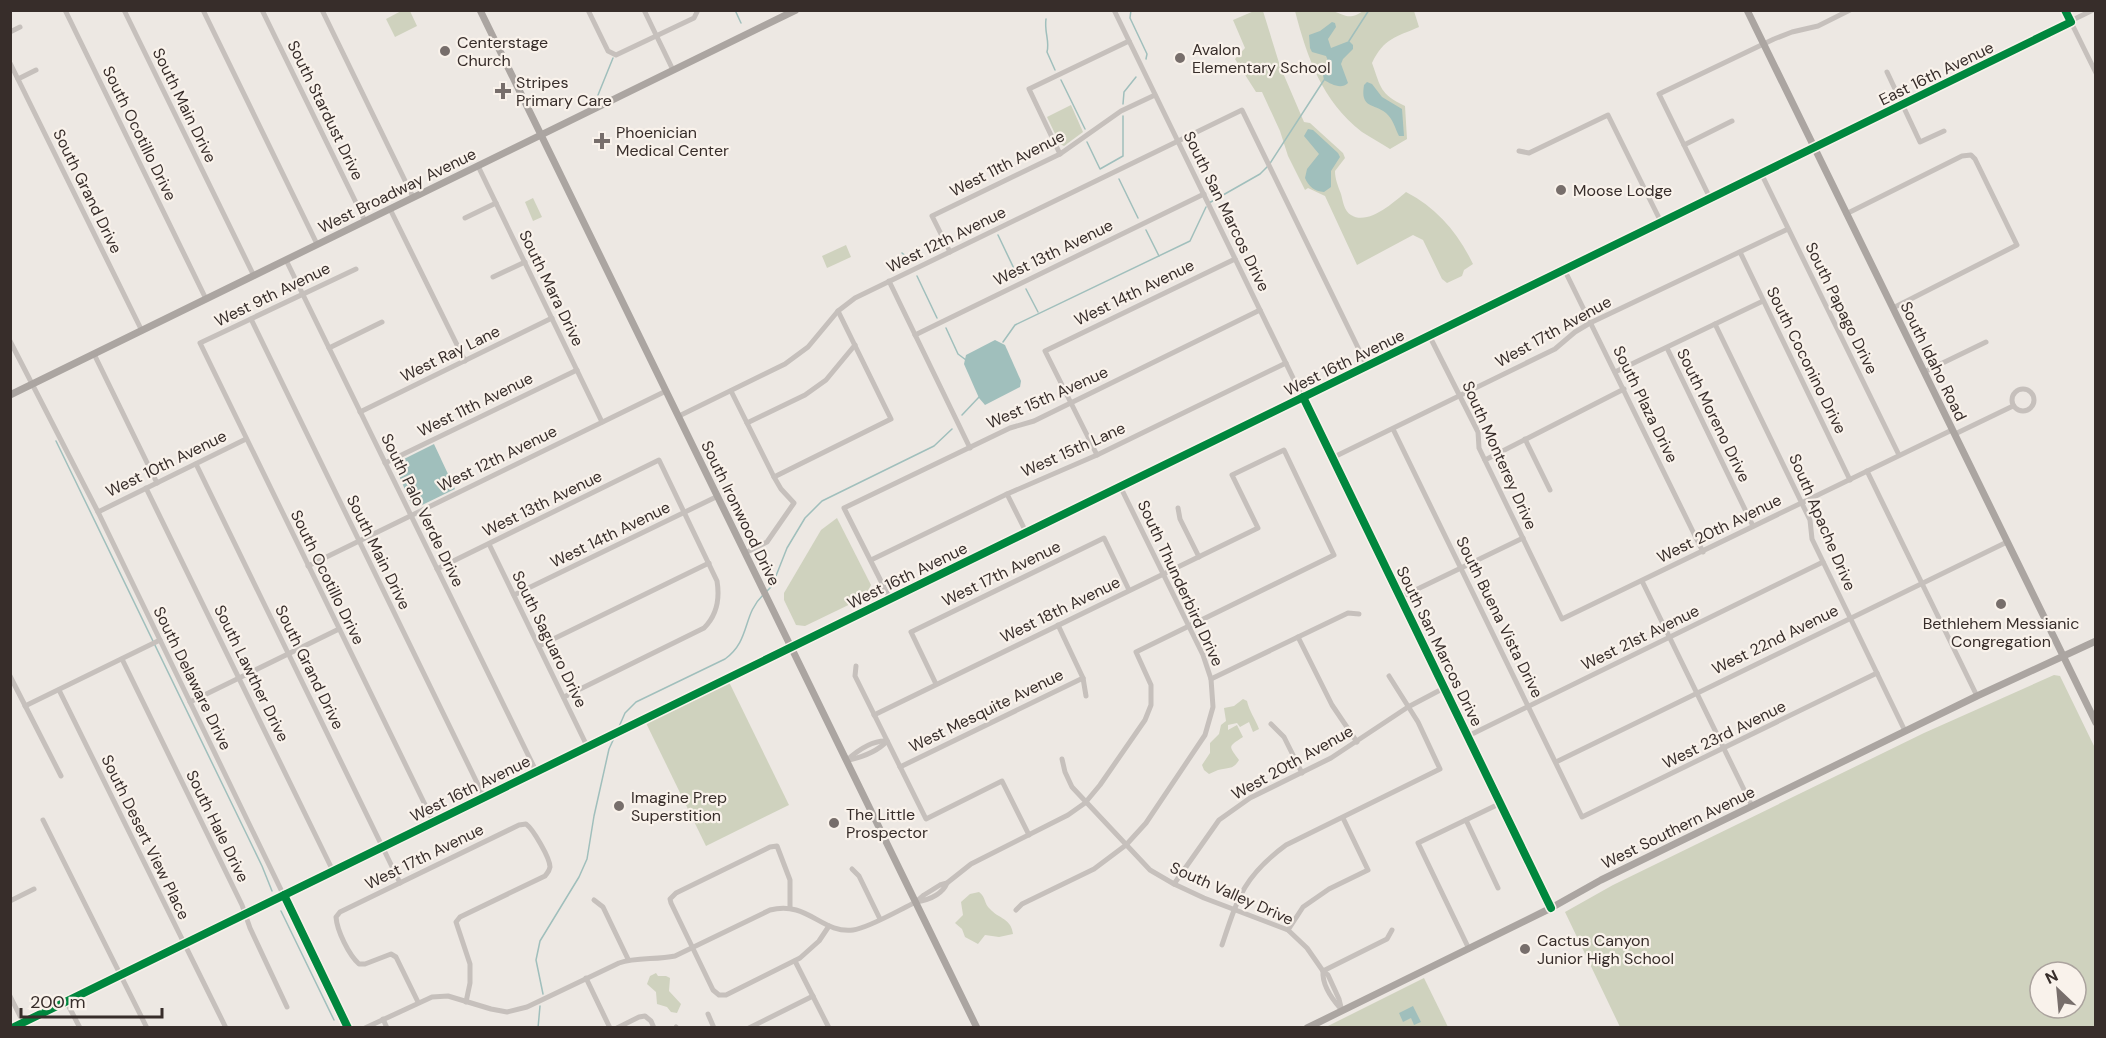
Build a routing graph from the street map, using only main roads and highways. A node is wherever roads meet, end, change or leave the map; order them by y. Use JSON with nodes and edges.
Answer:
{"nodes":[{"id":1,"x":480,"y":10,"type":"edge"},
{"id":2,"x":796,"y":10,"type":"edge"},
{"id":3,"x":1747,"y":10,"type":"edge"},
{"id":4,"x":541,"y":135,"type":"junction"},
{"id":5,"x":10,"y":395,"type":"edge"},
{"id":6,"x":2096,"y":641,"type":"edge"},
{"id":7,"x":2063,"y":657,"type":"junction"},
{"id":8,"x":2096,"y":723,"type":"edge"},
{"id":9,"x":977,"y":1028,"type":"edge"},
{"id":10,"x":1307,"y":1028,"type":"edge"}],
"edges":[{"from":1,"to":4,"type":"main road","name":"South Ironwood Drive"},
{"from":2,"to":4,"type":"main road","name":"West Broadway Avenue"},
{"from":3,"to":7,"type":"main road","name":"South Idaho Road"},
{"from":4,"to":5,"type":"main road","name":"West Broadway Avenue"},
{"from":4,"to":9,"type":"main road","name":"South Ironwood Drive"},
{"from":6,"to":7,"type":"main road","name":"West Southern Avenue"},
{"from":7,"to":8,"type":"main road","name":"South Idaho Road"},
{"from":7,"to":10,"type":"main road","name":"West Southern Avenue"}]}
